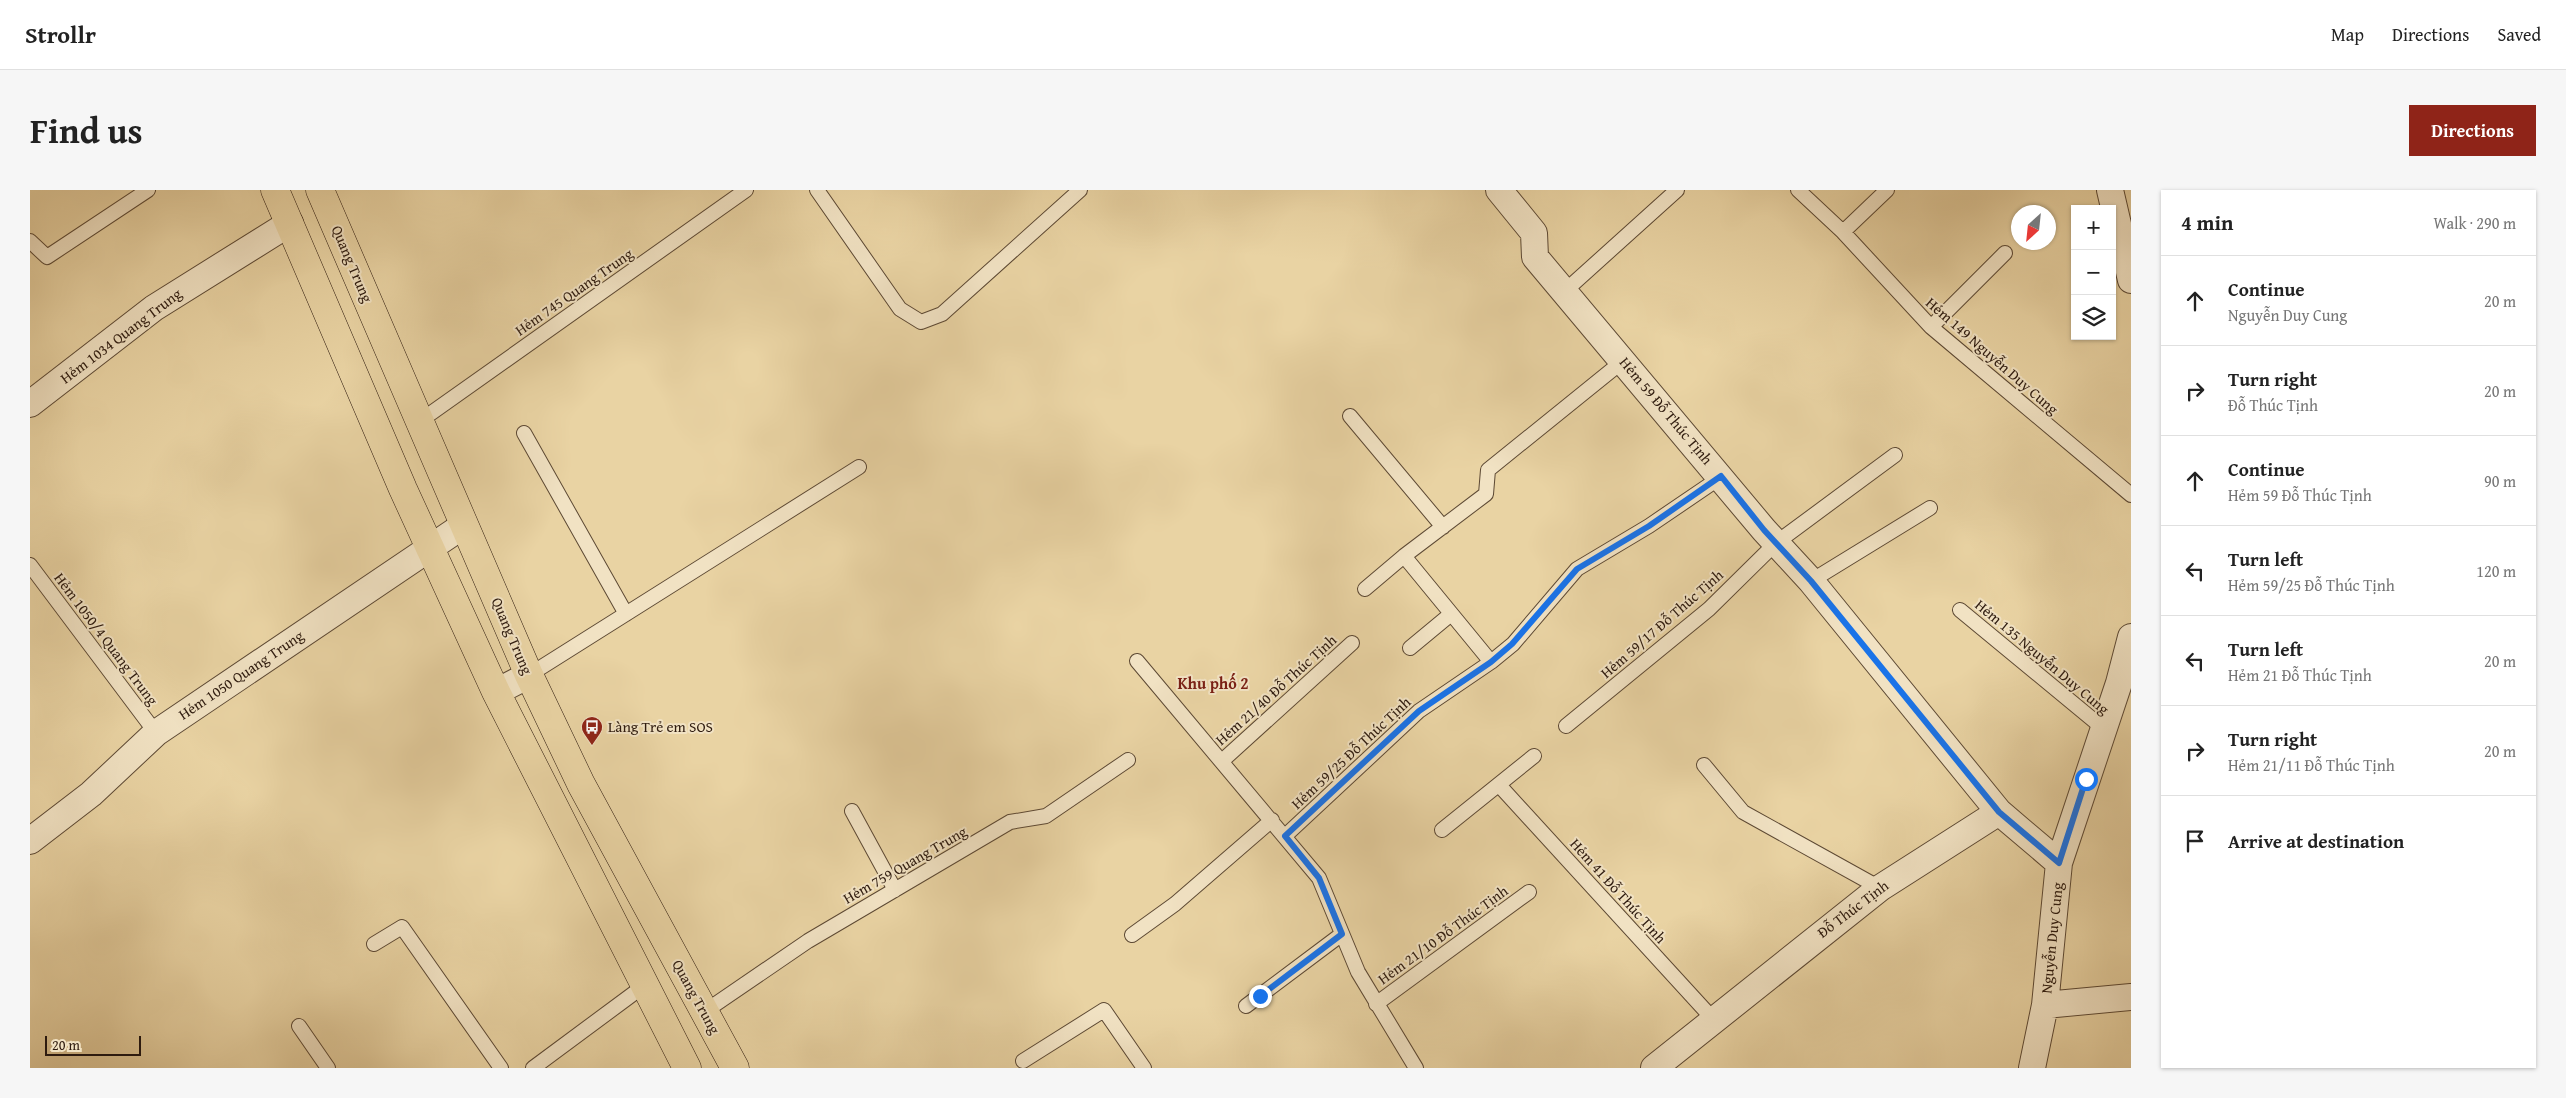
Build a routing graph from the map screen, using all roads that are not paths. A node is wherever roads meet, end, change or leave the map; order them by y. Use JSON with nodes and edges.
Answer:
{"nodes":[{"id":1,"x":148,"y":190,"type":"edge"},
{"id":2,"x":276,"y":190,"type":"edge"},
{"id":3,"x":320,"y":190,"type":"edge"},
{"id":4,"x":746,"y":190,"type":"edge"},
{"id":5,"x":817,"y":190,"type":"edge"},
{"id":6,"x":1080,"y":190,"type":"edge"},
{"id":7,"x":1499,"y":190,"type":"edge"},
{"id":8,"x":1677,"y":190,"type":"edge"},
{"id":9,"x":1798,"y":190,"type":"edge"},
{"id":10,"x":1887,"y":190,"type":"edge"},
{"id":11,"x":2110,"y":190,"type":"edge"},
{"id":12,"x":2124,"y":216,"type":"edge"},
{"id":13,"x":290,"y":223,"type":"junction"},
{"id":14,"x":1843,"y":232,"type":"junction"},
{"id":15,"x":30,"y":241,"type":"edge"},
{"id":16,"x":2005,"y":253,"type":"dead end"},
{"id":17,"x":2131,"y":280,"type":"edge"},
{"id":18,"x":1565,"y":291,"type":"junction"},
{"id":19,"x":1931,"y":327,"type":"junction"},
{"id":20,"x":1624,"y":361,"type":"junction"},
{"id":21,"x":30,"y":404,"type":"edge"},
{"id":22,"x":1350,"y":416,"type":"dead end"},
{"id":23,"x":420,"y":421,"type":"junction"},
{"id":24,"x":524,"y":433,"type":"dead end"},
{"id":25,"x":1895,"y":455,"type":"dead end"},
{"id":26,"x":859,"y":467,"type":"dead end"},
{"id":27,"x":1721,"y":476,"type":"junction"},
{"id":28,"x":2131,"y":495,"type":"edge"},
{"id":29,"x":1930,"y":508,"type":"dead end"},
{"id":30,"x":464,"y":525,"type":"junction"},
{"id":31,"x":1443,"y":527,"type":"junction"},
{"id":32,"x":1776,"y":542,"type":"junction"},
{"id":33,"x":430,"y":547,"type":"junction"},
{"id":34,"x":1404,"y":556,"type":"junction"},
{"id":35,"x":30,"y":565,"type":"edge"},
{"id":36,"x":1811,"y":581,"type":"junction"},
{"id":37,"x":1365,"y":589,"type":"dead end"},
{"id":38,"x":1960,"y":610,"type":"dead end"},
{"id":39,"x":626,"y":614,"type":"junction"},
{"id":40,"x":1451,"y":614,"type":"junction"},
{"id":41,"x":2131,"y":637,"type":"edge"},
{"id":42,"x":1352,"y":643,"type":"dead end"},
{"id":43,"x":1410,"y":648,"type":"dead end"},
{"id":44,"x":1137,"y":660,"type":"dead end"},
{"id":45,"x":1491,"y":662,"type":"junction"},
{"id":46,"x":529,"y":675,"type":"junction"},
{"id":47,"x":2125,"y":685,"type":"edge"},
{"id":48,"x":496,"y":692,"type":"junction"},
{"id":49,"x":1566,"y":726,"type":"dead end"},
{"id":50,"x":2103,"y":728,"type":"junction"},
{"id":51,"x":156,"y":732,"type":"junction"},
{"id":52,"x":1534,"y":756,"type":"dead end"},
{"id":53,"x":1128,"y":760,"type":"dead end"},
{"id":54,"x":1222,"y":761,"type":"junction"},
{"id":55,"x":1704,"y":765,"type":"dead end"},
{"id":56,"x":1499,"y":785,"type":"junction"},
{"id":57,"x":852,"y":811,"type":"dead end"},
{"id":58,"x":1999,"y":812,"type":"junction"},
{"id":59,"x":1272,"y":820,"type":"junction"},
{"id":60,"x":1442,"y":830,"type":"dead end"},
{"id":61,"x":1285,"y":836,"type":"junction"},
{"id":62,"x":30,"y":841,"type":"edge"},
{"id":63,"x":2059,"y":863,"type":"junction"},
{"id":64,"x":1880,"y":888,"type":"junction"},
{"id":65,"x":895,"y":890,"type":"junction"},
{"id":66,"x":1529,"y":892,"type":"dead end"},
{"id":67,"x":1342,"y":934,"type":"junction"},
{"id":68,"x":1132,"y":935,"type":"dead end"},
{"id":69,"x":374,"y":944,"type":"dead end"},
{"id":70,"x":645,"y":985,"type":"junction"},
{"id":71,"x":2131,"y":997,"type":"edge"},
{"id":72,"x":1376,"y":1004,"type":"junction"},
{"id":73,"x":2045,"y":1004,"type":"junction"},
{"id":74,"x":1246,"y":1006,"type":"dead end"},
{"id":75,"x":704,"y":1012,"type":"junction"},
{"id":76,"x":1712,"y":1020,"type":"junction"},
{"id":77,"x":299,"y":1026,"type":"dead end"},
{"id":78,"x":1023,"y":1061,"type":"dead end"},
{"id":79,"x":328,"y":1068,"type":"edge"},
{"id":80,"x":501,"y":1068,"type":"edge"},
{"id":81,"x":533,"y":1068,"type":"edge"},
{"id":82,"x":687,"y":1068,"type":"edge"},
{"id":83,"x":735,"y":1068,"type":"edge"},
{"id":84,"x":1144,"y":1068,"type":"edge"},
{"id":85,"x":1416,"y":1068,"type":"edge"},
{"id":86,"x":1654,"y":1068,"type":"edge"},
{"id":87,"x":2032,"y":1068,"type":"edge"}],
"edges":[{"from":1,"to":15,"type":"lane"},
{"from":2,"to":13,"type":"main road"},
{"from":3,"to":23,"type":"main road","name":"Quang Trung"},
{"from":4,"to":23,"type":"lane","name":"Hẻm 745 Quang Trung"},
{"from":5,"to":6,"type":"lane"},
{"from":7,"to":18,"type":"street","name":"Hẻm 59 Đỗ Thúc Tịnh"},
{"from":8,"to":18,"type":"lane"},
{"from":9,"to":14,"type":"lane","name":"Hẻm 149 Nguyễn Duy Cung"},
{"from":10,"to":14,"type":"lane"},
{"from":11,"to":12,"type":"street"},
{"from":12,"to":17,"type":"street"},
{"from":13,"to":21,"type":"street","name":"Hẻm 1034 Quang Trung"},
{"from":13,"to":33,"type":"main road"},
{"from":14,"to":19,"type":"lane","name":"Hẻm 149 Nguyễn Duy Cung"},
{"from":16,"to":19,"type":"lane"},
{"from":18,"to":20,"type":"street","name":"Hẻm 59 Đỗ Thúc Tịnh"},
{"from":19,"to":28,"type":"lane","name":"Hẻm 149 Nguyễn Duy Cung"},
{"from":20,"to":27,"type":"street","name":"Hẻm 59 Đỗ Thúc Tịnh"},
{"from":20,"to":31,"type":"lane"},
{"from":22,"to":31,"type":"lane"},
{"from":23,"to":30,"type":"main road","name":"Quang Trung"},
{"from":24,"to":39,"type":"lane"},
{"from":25,"to":32,"type":"lane","name":"Hẻm 59/17 Đỗ Thúc Tịnh"},
{"from":26,"to":39,"type":"lane"},
{"from":27,"to":32,"type":"street","name":"Hẻm 59 Đỗ Thúc Tịnh"},
{"from":27,"to":45,"type":"lane","name":"Hẻm 59/25 Đỗ Thúc Tịnh"},
{"from":29,"to":36,"type":"lane"},
{"from":30,"to":33,"type":"street","name":"Hẻm 1050 Quang Trung"},
{"from":30,"to":46,"type":"main road","name":"Quang Trung"},
{"from":31,"to":34,"type":"lane"},
{"from":32,"to":36,"type":"street","name":"Hẻm 59 Đỗ Thúc Tịnh"},
{"from":32,"to":49,"type":"lane","name":"Hẻm 59/17 Đỗ Thúc Tịnh"},
{"from":33,"to":48,"type":"main road"},
{"from":33,"to":51,"type":"street","name":"Hẻm 1050 Quang Trung"},
{"from":34,"to":37,"type":"lane"},
{"from":34,"to":40,"type":"lane"},
{"from":35,"to":51,"type":"lane","name":"Hẻm 1050/4 Quang Trung"},
{"from":36,"to":58,"type":"street","name":"Hẻm 59 Đỗ Thúc Tịnh"},
{"from":38,"to":50,"type":"lane","name":"Hẻm 135 Nguyễn Duy Cung"},
{"from":39,"to":46,"type":"lane"},
{"from":40,"to":43,"type":"lane"},
{"from":40,"to":45,"type":"lane"},
{"from":41,"to":47,"type":"street","name":"Nguyễn Duy Cung"},
{"from":42,"to":54,"type":"lane","name":"Hẻm 21/40 Đỗ Thúc Tịnh"},
{"from":44,"to":54,"type":"lane"},
{"from":45,"to":61,"type":"lane","name":"Hẻm 59/25 Đỗ Thúc Tịnh"},
{"from":46,"to":48,"type":"street"},
{"from":46,"to":75,"type":"main road","name":"Quang Trung"},
{"from":47,"to":50,"type":"street","name":"Nguyễn Duy Cung"},
{"from":48,"to":70,"type":"main road"},
{"from":50,"to":63,"type":"street","name":"Nguyễn Duy Cung"},
{"from":51,"to":62,"type":"street","name":"Hẻm 1050 Quang Trung"},
{"from":52,"to":56,"type":"lane"},
{"from":53,"to":65,"type":"lane","name":"Hẻm 759 Quang Trung"},
{"from":54,"to":59,"type":"lane"},
{"from":55,"to":64,"type":"lane"},
{"from":56,"to":60,"type":"lane"},
{"from":56,"to":76,"type":"lane","name":"Hẻm 41 Đỗ Thúc Tịnh"},
{"from":57,"to":65,"type":"lane"},
{"from":58,"to":63,"type":"street"},
{"from":58,"to":64,"type":"street","name":"Đỗ Thúc Tịnh"},
{"from":59,"to":61,"type":"lane"},
{"from":59,"to":68,"type":"lane"},
{"from":61,"to":67,"type":"lane"},
{"from":63,"to":73,"type":"street","name":"Nguyễn Duy Cung"},
{"from":64,"to":76,"type":"street","name":"Đỗ Thúc Tịnh"},
{"from":65,"to":75,"type":"lane","name":"Hẻm 759 Quang Trung"},
{"from":66,"to":72,"type":"lane","name":"Hẻm 21/10 Đỗ Thúc Tịnh"},
{"from":67,"to":72,"type":"lane"},
{"from":67,"to":74,"type":"lane"},
{"from":69,"to":80,"type":"lane"},
{"from":70,"to":81,"type":"lane"},
{"from":70,"to":82,"type":"main road"},
{"from":71,"to":73,"type":"street"},
{"from":72,"to":85,"type":"lane"},
{"from":73,"to":87,"type":"street","name":"Nguyễn Duy Cung"},
{"from":75,"to":83,"type":"main road","name":"Quang Trung"},
{"from":76,"to":86,"type":"street","name":"Đỗ Thúc Tịnh"},
{"from":77,"to":79,"type":"lane"},
{"from":78,"to":84,"type":"lane"}]}
